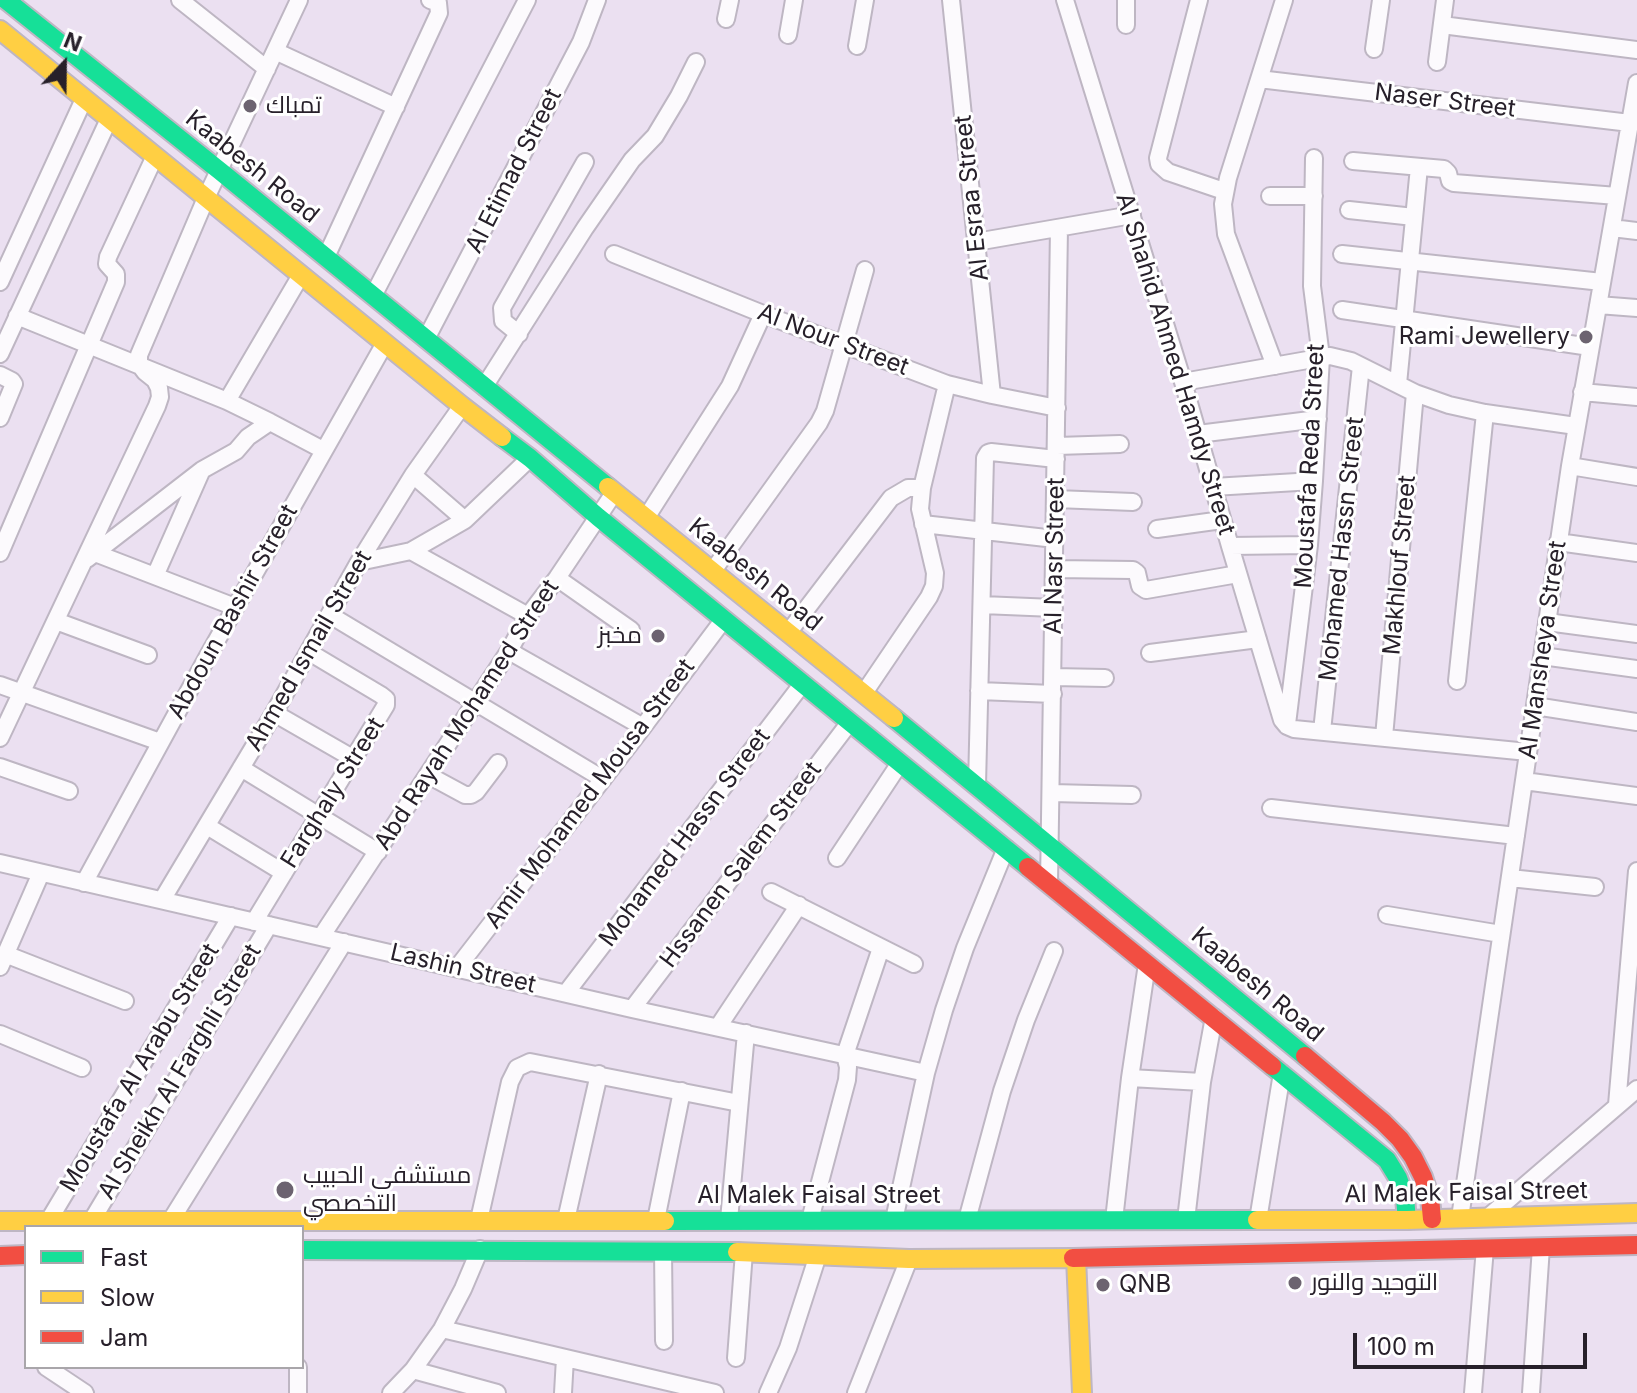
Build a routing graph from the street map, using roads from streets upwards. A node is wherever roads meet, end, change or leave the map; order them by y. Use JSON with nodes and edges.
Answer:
{"nodes":[{"id":1,"x":6,"y":0,"type":"edge"},
{"id":2,"x":180,"y":0,"type":"edge"},
{"id":3,"x":299,"y":0,"type":"edge"},
{"id":4,"x":527,"y":0,"type":"edge"},
{"id":5,"x":597,"y":0,"type":"edge"},
{"id":6,"x":730,"y":0,"type":"edge"},
{"id":7,"x":794,"y":0,"type":"edge"},
{"id":8,"x":865,"y":0,"type":"edge"},
{"id":9,"x":951,"y":0,"type":"edge"},
{"id":10,"x":1065,"y":0,"type":"edge"},
{"id":11,"x":1126,"y":0,"type":"edge"},
{"id":12,"x":1199,"y":0,"type":"edge"},
{"id":13,"x":1284,"y":0,"type":"edge"},
{"id":14,"x":1381,"y":0,"type":"edge"},
{"id":15,"x":1445,"y":0,"type":"edge"},
{"id":16,"x":435,"y":4,"type":"edge"},
{"id":17,"x":726,"y":19,"type":"dead end"},
{"id":18,"x":1126,"y":25,"type":"dead end"},
{"id":19,"x":1442,"y":25,"type":"junction"},
{"id":20,"x":0,"y":30,"type":"edge"},
{"id":21,"x":788,"y":35,"type":"dead end"},
{"id":22,"x":857,"y":46,"type":"dead end"},
{"id":23,"x":1374,"y":49,"type":"dead end"},
{"id":24,"x":1637,"y":50,"type":"edge"},
{"id":25,"x":275,"y":51,"type":"junction"},
{"id":26,"x":696,"y":62,"type":"dead end"},
{"id":27,"x":1437,"y":62,"type":"dead end"},
{"id":28,"x":267,"y":69,"type":"junction"},
{"id":29,"x":1259,"y":79,"type":"junction"},
{"id":30,"x":1637,"y":83,"type":"edge"},
{"id":31,"x":84,"y":99,"type":"junction"},
{"id":32,"x":396,"y":107,"type":"junction"},
{"id":33,"x":109,"y":119,"type":"junction"},
{"id":34,"x":1630,"y":123,"type":"junction"},
{"id":35,"x":1631,"y":152,"type":"edge"},
{"id":36,"x":155,"y":156,"type":"junction"},
{"id":37,"x":1314,"y":158,"type":"dead end"},
{"id":38,"x":1353,"y":161,"type":"dead end"},
{"id":39,"x":585,"y":162,"type":"dead end"},
{"id":40,"x":1419,"y":167,"type":"junction"},
{"id":41,"x":220,"y":171,"type":"junction"},
{"id":42,"x":1224,"y":191,"type":"junction"},
{"id":43,"x":1270,"y":196,"type":"dead end"},
{"id":44,"x":1314,"y":196,"type":"junction"},
{"id":45,"x":1617,"y":196,"type":"junction"},
{"id":46,"x":206,"y":198,"type":"junction"},
{"id":47,"x":1349,"y":210,"type":"dead end"},
{"id":48,"x":1132,"y":215,"type":"junction"},
{"id":49,"x":1414,"y":217,"type":"junction"},
{"id":50,"x":1059,"y":228,"type":"junction"},
{"id":51,"x":1612,"y":228,"type":"junction"},
{"id":52,"x":1637,"y":231,"type":"edge"},
{"id":53,"x":976,"y":242,"type":"junction"},
{"id":54,"x":614,"y":254,"type":"dead end"},
{"id":55,"x":1342,"y":254,"type":"dead end"},
{"id":56,"x":326,"y":257,"type":"junction"},
{"id":57,"x":1410,"y":261,"type":"junction"},
{"id":58,"x":865,"y":270,"type":"dead end"},
{"id":59,"x":301,"y":275,"type":"junction"},
{"id":60,"x":0,"y":282,"type":"edge"},
{"id":61,"x":1602,"y":282,"type":"junction"},
{"id":62,"x":373,"y":296,"type":"junction"},
{"id":63,"x":1598,"y":305,"type":"junction"},
{"id":64,"x":1637,"y":308,"type":"edge"},
{"id":65,"x":1342,"y":310,"type":"dead end"},
{"id":66,"x":763,"y":314,"type":"junction"},
{"id":67,"x":17,"y":316,"type":"junction"},
{"id":68,"x":1404,"y":319,"type":"junction"},
{"id":69,"x":519,"y":334,"type":"junction"},
{"id":70,"x":426,"y":339,"type":"junction"},
{"id":71,"x":385,"y":343,"type":"junction"},
{"id":72,"x":844,"y":344,"type":"junction"},
{"id":73,"x":90,"y":347,"type":"junction"},
{"id":74,"x":1590,"y":347,"type":"junction"},
{"id":75,"x":0,"y":354,"type":"edge"},
{"id":76,"x":1321,"y":357,"type":"junction"},
{"id":77,"x":1275,"y":366,"type":"junction"},
{"id":78,"x":1361,"y":366,"type":"junction"},
{"id":79,"x":142,"y":368,"type":"junction"},
{"id":80,"x":0,"y":375,"type":"edge"},
{"id":81,"x":1183,"y":382,"type":"junction"},
{"id":82,"x":947,"y":384,"type":"junction"},
{"id":83,"x":1398,"y":384,"type":"junction"},
{"id":84,"x":484,"y":387,"type":"junction"},
{"id":85,"x":1582,"y":392,"type":"junction"},
{"id":86,"x":1415,"y":393,"type":"junction"},
{"id":87,"x":992,"y":395,"type":"junction"},
{"id":88,"x":1637,"y":397,"type":"edge"},
{"id":89,"x":227,"y":401,"type":"junction"},
{"id":90,"x":462,"y":406,"type":"junction"},
{"id":91,"x":1057,"y":408,"type":"junction"},
{"id":92,"x":1485,"y":413,"type":"junction"},
{"id":93,"x":0,"y":418,"type":"edge"},
{"id":94,"x":1318,"y":419,"type":"junction"},
{"id":95,"x":270,"y":422,"type":"junction"},
{"id":96,"x":1576,"y":426,"type":"junction"},
{"id":97,"x":1198,"y":434,"type":"junction"},
{"id":98,"x":1120,"y":444,"type":"dead end"},
{"id":99,"x":323,"y":450,"type":"junction"},
{"id":100,"x":1056,"y":452,"type":"junction"},
{"id":101,"x":530,"y":458,"type":"junction"},
{"id":102,"x":1570,"y":466,"type":"junction"},
{"id":103,"x":202,"y":470,"type":"junction"},
{"id":104,"x":413,"y":475,"type":"junction"},
{"id":105,"x":1637,"y":477,"type":"edge"},
{"id":106,"x":1314,"y":481,"type":"junction"},
{"id":107,"x":1213,"y":487,"type":"junction"},
{"id":108,"x":922,"y":488,"type":"junction"},
{"id":109,"x":614,"y":493,"type":"junction"},
{"id":110,"x":1056,"y":499,"type":"junction"},
{"id":111,"x":1133,"y":502,"type":"dead end"},
{"id":112,"x":598,"y":517,"type":"junction"},
{"id":113,"x":646,"y":518,"type":"junction"},
{"id":114,"x":465,"y":520,"type":"junction"},
{"id":115,"x":1222,"y":520,"type":"junction"},
{"id":116,"x":923,"y":524,"type":"junction"},
{"id":117,"x":1157,"y":529,"type":"dead end"},
{"id":118,"x":983,"y":530,"type":"junction"},
{"id":119,"x":1055,"y":539,"type":"junction"},
{"id":120,"x":1558,"y":542,"type":"junction"},
{"id":121,"x":1309,"y":545,"type":"junction"},
{"id":122,"x":1230,"y":546,"type":"junction"},
{"id":123,"x":411,"y":551,"type":"junction"},
{"id":124,"x":0,"y":553,"type":"edge"},
{"id":125,"x":1637,"y":553,"type":"edge"},
{"id":126,"x":90,"y":557,"type":"junction"},
{"id":127,"x":359,"y":562,"type":"junction"},
{"id":128,"x":1055,"y":569,"type":"junction"},
{"id":129,"x":712,"y":572,"type":"junction"},
{"id":130,"x":1238,"y":574,"type":"junction"},
{"id":131,"x":155,"y":576,"type":"junction"},
{"id":132,"x":557,"y":578,"type":"junction"},
{"id":133,"x":982,"y":605,"type":"junction"},
{"id":134,"x":235,"y":607,"type":"junction"},
{"id":135,"x":1054,"y":608,"type":"junction"},
{"id":136,"x":330,"y":615,"type":"junction"},
{"id":137,"x":528,"y":616,"type":"junction"},
{"id":138,"x":724,"y":619,"type":"junction"},
{"id":139,"x":56,"y":621,"type":"junction"},
{"id":140,"x":1547,"y":622,"type":"junction"},
{"id":141,"x":631,"y":630,"type":"dead end"},
{"id":142,"x":788,"y":633,"type":"junction"},
{"id":143,"x":1637,"y":634,"type":"edge"},
{"id":144,"x":1258,"y":639,"type":"junction"},
{"id":145,"x":509,"y":651,"type":"junction"},
{"id":146,"x":309,"y":652,"type":"junction"},
{"id":147,"x":1150,"y":653,"type":"dead end"},
{"id":148,"x":148,"y":655,"type":"dead end"},
{"id":149,"x":1542,"y":656,"type":"junction"},
{"id":150,"x":1637,"y":669,"type":"edge"},
{"id":151,"x":1105,"y":678,"type":"dead end"},
{"id":152,"x":1457,"y":681,"type":"dead end"},
{"id":153,"x":803,"y":683,"type":"junction"},
{"id":154,"x":0,"y":685,"type":"edge"},
{"id":155,"x":1053,"y":686,"type":"junction"},
{"id":156,"x":979,"y":691,"type":"junction"},
{"id":157,"x":22,"y":693,"type":"junction"},
{"id":158,"x":864,"y":693,"type":"junction"},
{"id":159,"x":476,"y":702,"type":"junction"},
{"id":160,"x":1535,"y":706,"type":"junction"},
{"id":161,"x":274,"y":713,"type":"junction"},
{"id":162,"x":850,"y":722,"type":"junction"},
{"id":163,"x":1637,"y":722,"type":"edge"},
{"id":164,"x":1287,"y":726,"type":"junction"},
{"id":165,"x":643,"y":727,"type":"junction"},
{"id":166,"x":1322,"y":731,"type":"junction"},
{"id":167,"x":1384,"y":737,"type":"junction"},
{"id":168,"x":0,"y":738,"type":"edge"},
{"id":169,"x":160,"y":742,"type":"junction"},
{"id":170,"x":1528,"y":752,"type":"junction"},
{"id":171,"x":354,"y":759,"type":"junction"},
{"id":172,"x":498,"y":763,"type":"dead end"},
{"id":173,"x":900,"y":763,"type":"junction"},
{"id":174,"x":0,"y":767,"type":"edge"},
{"id":175,"x":241,"y":768,"type":"junction"},
{"id":176,"x":428,"y":775,"type":"junction"},
{"id":177,"x":603,"y":779,"type":"junction"},
{"id":178,"x":1524,"y":781,"type":"junction"},
{"id":179,"x":977,"y":785,"type":"junction"},
{"id":180,"x":69,"y":791,"type":"dead end"},
{"id":181,"x":1052,"y":793,"type":"junction"},
{"id":182,"x":1132,"y":795,"type":"dead end"},
{"id":183,"x":1637,"y":796,"type":"edge"},
{"id":184,"x":1271,"y":808,"type":"dead end"},
{"id":185,"x":318,"y":816,"type":"junction"},
{"id":186,"x":207,"y":826,"type":"junction"},
{"id":187,"x":1516,"y":836,"type":"junction"},
{"id":188,"x":1051,"y":847,"type":"junction"},
{"id":189,"x":1006,"y":848,"type":"junction"},
{"id":190,"x":378,"y":852,"type":"junction"},
{"id":191,"x":837,"y":858,"type":"dead end"},
{"id":192,"x":0,"y":863,"type":"edge"},
{"id":193,"x":1637,"y":871,"type":"edge"},
{"id":194,"x":41,"y":873,"type":"junction"},
{"id":195,"x":284,"y":873,"type":"junction"},
{"id":196,"x":1510,"y":878,"type":"junction"},
{"id":197,"x":84,"y":883,"type":"junction"},
{"id":198,"x":1049,"y":884,"type":"junction"},
{"id":199,"x":1595,"y":887,"type":"dead end"},
{"id":200,"x":771,"y":892,"type":"dead end"},
{"id":201,"x":162,"y":900,"type":"junction"},
{"id":202,"x":799,"y":905,"type":"junction"},
{"id":203,"x":1387,"y":915,"type":"dead end"},
{"id":204,"x":231,"y":916,"type":"junction"},
{"id":205,"x":261,"y":923,"type":"junction"},
{"id":206,"x":1501,"y":934,"type":"junction"},
{"id":207,"x":321,"y":937,"type":"junction"},
{"id":208,"x":344,"y":942,"type":"junction"},
{"id":209,"x":881,"y":948,"type":"junction"},
{"id":210,"x":1054,"y":951,"type":"dead end"},
{"id":211,"x":3,"y":960,"type":"edge"},
{"id":212,"x":914,"y":964,"type":"dead end"},
{"id":213,"x":1147,"y":964,"type":"junction"},
{"id":214,"x":457,"y":968,"type":"junction"},
{"id":215,"x":566,"y":993,"type":"junction"},
{"id":216,"x":125,"y":1001,"type":"dead end"},
{"id":217,"x":632,"y":1009,"type":"junction"},
{"id":218,"x":1252,"y":1011,"type":"junction"},
{"id":219,"x":1214,"y":1017,"type":"junction"},
{"id":220,"x":718,"y":1027,"type":"junction"},
{"id":221,"x":746,"y":1033,"type":"junction"},
{"id":222,"x":0,"y":1034,"type":"edge"},
{"id":223,"x":1234,"y":1034,"type":"junction"},
{"id":224,"x":845,"y":1055,"type":"junction"},
{"id":225,"x":82,"y":1068,"type":"dead end"},
{"id":226,"x":926,"y":1073,"type":"junction"},
{"id":227,"x":1282,"y":1073,"type":"junction"},
{"id":228,"x":599,"y":1074,"type":"junction"},
{"id":229,"x":1130,"y":1078,"type":"junction"},
{"id":230,"x":1202,"y":1082,"type":"junction"},
{"id":231,"x":1637,"y":1089,"type":"edge"},
{"id":232,"x":682,"y":1091,"type":"junction"},
{"id":233,"x":739,"y":1103,"type":"junction"},
{"id":234,"x":1617,"y":1105,"type":"junction"},
{"id":235,"x":1637,"y":1213,"type":"edge"},
{"id":236,"x":1460,"y":1218,"type":"junction"},
{"id":237,"x":1487,"y":1218,"type":"junction"},
{"id":238,"x":1432,"y":1219,"type":"junction"},
{"id":239,"x":49,"y":1220,"type":"junction"},
{"id":240,"x":92,"y":1220,"type":"junction"},
{"id":241,"x":171,"y":1220,"type":"junction"},
{"id":242,"x":479,"y":1220,"type":"junction"},
{"id":243,"x":566,"y":1220,"type":"junction"},
{"id":244,"x":656,"y":1220,"type":"junction"},
{"id":245,"x":729,"y":1220,"type":"junction"},
{"id":246,"x":810,"y":1220,"type":"junction"},
{"id":247,"x":894,"y":1220,"type":"junction"},
{"id":248,"x":967,"y":1220,"type":"junction"},
{"id":249,"x":1114,"y":1220,"type":"junction"},
{"id":250,"x":1186,"y":1220,"type":"junction"},
{"id":251,"x":1258,"y":1220,"type":"junction"},
{"id":252,"x":1407,"y":1220,"type":"junction"},
{"id":253,"x":0,"y":1221,"type":"edge"},
{"id":254,"x":237,"y":1224,"type":"edge"},
{"id":255,"x":1637,"y":1245,"type":"edge"},
{"id":256,"x":1541,"y":1247,"type":"junction"},
{"id":257,"x":1485,"y":1248,"type":"junction"},
{"id":258,"x":480,"y":1249,"type":"junction"},
{"id":259,"x":304,"y":1250,"type":"edge"},
{"id":260,"x":663,"y":1251,"type":"junction"},
{"id":261,"x":744,"y":1252,"type":"junction"},
{"id":262,"x":24,"y":1255,"type":"edge"},
{"id":263,"x":818,"y":1255,"type":"junction"},
{"id":264,"x":0,"y":1256,"type":"edge"},
{"id":265,"x":1076,"y":1258,"type":"junction"},
{"id":266,"x":909,"y":1259,"type":"junction"},
{"id":267,"x":442,"y":1329,"type":"junction"},
{"id":268,"x":664,"y":1341,"type":"dead end"},
{"id":269,"x":565,"y":1358,"type":"junction"},
{"id":270,"x":736,"y":1358,"type":"dead end"},
{"id":271,"x":49,"y":1369,"type":"edge"},
{"id":272,"x":298,"y":1369,"type":"edge"},
{"id":273,"x":413,"y":1370,"type":"junction"},
{"id":274,"x":85,"y":1393,"type":"edge"},
{"id":275,"x":298,"y":1393,"type":"edge"},
{"id":276,"x":391,"y":1393,"type":"edge"},
{"id":277,"x":497,"y":1393,"type":"edge"},
{"id":278,"x":563,"y":1393,"type":"edge"},
{"id":279,"x":715,"y":1393,"type":"edge"},
{"id":280,"x":768,"y":1393,"type":"edge"},
{"id":281,"x":856,"y":1393,"type":"edge"},
{"id":282,"x":1082,"y":1393,"type":"edge"},
{"id":283,"x":1473,"y":1393,"type":"edge"},
{"id":284,"x":1531,"y":1393,"type":"edge"}],
"edges":[{"from":1,"to":41,"type":"street","name":"Kaabesh Road"},
{"from":2,"to":28,"type":"street"},
{"from":3,"to":25,"type":"street"},
{"from":4,"to":62,"type":"street"},
{"from":5,"to":70,"type":"street","name":"Al Etimad Street"},
{"from":6,"to":17,"type":"street"},
{"from":7,"to":21,"type":"street"},
{"from":8,"to":22,"type":"street"},
{"from":9,"to":53,"type":"street","name":"Al Esraa Street"},
{"from":10,"to":48,"type":"street","name":"Al Shahid Ahmed Hamdy Street"},
{"from":11,"to":18,"type":"street"},
{"from":12,"to":42,"type":"street"},
{"from":13,"to":29,"type":"street"},
{"from":14,"to":23,"type":"street"},
{"from":15,"to":19,"type":"street"},
{"from":16,"to":32,"type":"street"},
{"from":19,"to":24,"type":"street"},
{"from":19,"to":27,"type":"street"},
{"from":20,"to":31,"type":"street"},
{"from":25,"to":28,"type":"street"},
{"from":25,"to":32,"type":"street"},
{"from":26,"to":69,"type":"street"},
{"from":28,"to":41,"type":"street"},
{"from":29,"to":34,"type":"street","name":"Naser Street"},
{"from":29,"to":42,"type":"street"},
{"from":30,"to":34,"type":"street","name":"Al Mansheya Street"},
{"from":31,"to":33,"type":"street"},
{"from":31,"to":60,"type":"street"},
{"from":32,"to":56,"type":"street"},
{"from":33,"to":36,"type":"street"},
{"from":33,"to":67,"type":"street"},
{"from":34,"to":35,"type":"street","name":"Al Mansheya Street"},
{"from":35,"to":45,"type":"street","name":"Al Mansheya Street"},
{"from":36,"to":46,"type":"street"},
{"from":36,"to":73,"type":"street"},
{"from":37,"to":44,"type":"street","name":"Moustafa Reda Street"},
{"from":38,"to":40,"type":"street"},
{"from":39,"to":69,"type":"street"},
{"from":40,"to":45,"type":"street"},
{"from":40,"to":49,"type":"street"},
{"from":41,"to":46,"type":"street"},
{"from":41,"to":56,"type":"street","name":"Kaabesh Road"},
{"from":42,"to":77,"type":"street"},
{"from":43,"to":44,"type":"street"},
{"from":44,"to":76,"type":"street","name":"Moustafa Reda Street"},
{"from":45,"to":51,"type":"street","name":"Al Mansheya Street"},
{"from":46,"to":59,"type":"street"},
{"from":46,"to":79,"type":"street"},
{"from":47,"to":49,"type":"street"},
{"from":48,"to":50,"type":"street"},
{"from":48,"to":81,"type":"street","name":"Al Shahid Ahmed Hamdy Street"},
{"from":49,"to":57,"type":"street"},
{"from":50,"to":53,"type":"street"},
{"from":50,"to":91,"type":"street","name":"Al Nasr Street"},
{"from":51,"to":52,"type":"street"},
{"from":51,"to":61,"type":"street","name":"Al Mansheya Street"},
{"from":53,"to":87,"type":"street","name":"Al Esraa Street"},
{"from":54,"to":66,"type":"street","name":"Al Nour Street"},
{"from":55,"to":57,"type":"street"},
{"from":56,"to":62,"type":"street","name":"Kaabesh Road"},
{"from":57,"to":61,"type":"street"},
{"from":57,"to":68,"type":"street"},
{"from":58,"to":72,"type":"street"},
{"from":59,"to":71,"type":"street"},
{"from":59,"to":89,"type":"street"},
{"from":61,"to":63,"type":"street","name":"Al Mansheya Street"},
{"from":62,"to":70,"type":"street","name":"Kaabesh Road"},
{"from":63,"to":64,"type":"street"},
{"from":63,"to":74,"type":"street","name":"Al Mansheya Street"},
{"from":65,"to":68,"type":"street"},
{"from":66,"to":72,"type":"street","name":"Al Nour Street"},
{"from":66,"to":113,"type":"street"},
{"from":67,"to":73,"type":"street"},
{"from":67,"to":75,"type":"street"},
{"from":68,"to":74,"type":"street"},
{"from":68,"to":83,"type":"street"},
{"from":69,"to":84,"type":"street"},
{"from":70,"to":84,"type":"street","name":"Kaabesh Road"},
{"from":71,"to":90,"type":"street"},
{"from":71,"to":99,"type":"street","name":"Abdoun Bashir Street"},
{"from":72,"to":82,"type":"street","name":"Al Nour Street"},
{"from":72,"to":129,"type":"street"},
{"from":73,"to":79,"type":"street"},
{"from":73,"to":124,"type":"street"},
{"from":74,"to":85,"type":"street","name":"Al Mansheya Street"},
{"from":76,"to":77,"type":"street"},
{"from":76,"to":78,"type":"street"},
{"from":76,"to":94,"type":"street","name":"Moustafa Reda Street"},
{"from":77,"to":81,"type":"street"},
{"from":78,"to":83,"type":"street"},
{"from":78,"to":166,"type":"street","name":"Mohamed Hassn Street"},
{"from":79,"to":89,"type":"street"},
{"from":79,"to":126,"type":"street"},
{"from":80,"to":93,"type":"street"},
{"from":81,"to":97,"type":"street","name":"Al Shahid Ahmed Hamdy Street"},
{"from":82,"to":87,"type":"street","name":"Al Nour Street"},
{"from":82,"to":108,"type":"street"},
{"from":83,"to":86,"type":"street"},
{"from":84,"to":109,"type":"street","name":"Kaabesh Road"},
{"from":85,"to":88,"type":"street"},
{"from":85,"to":96,"type":"street","name":"Al Mansheya Street"},
{"from":86,"to":92,"type":"street"},
{"from":86,"to":167,"type":"street","name":"Makhlouf Street"},
{"from":87,"to":91,"type":"street","name":"Al Nour Street"},
{"from":89,"to":95,"type":"street"},
{"from":90,"to":101,"type":"street"},
{"from":90,"to":104,"type":"street","name":"Ahmed Ismail Street"},
{"from":91,"to":100,"type":"street","name":"Al Nasr Street"},
{"from":92,"to":96,"type":"street"},
{"from":92,"to":152,"type":"street"},
{"from":94,"to":97,"type":"street"},
{"from":94,"to":106,"type":"street","name":"Moustafa Reda Street"},
{"from":95,"to":99,"type":"street"},
{"from":95,"to":103,"type":"street"},
{"from":96,"to":102,"type":"street","name":"Al Mansheya Street"},
{"from":97,"to":107,"type":"street","name":"Al Shahid Ahmed Hamdy Street"},
{"from":98,"to":100,"type":"street"},
{"from":99,"to":134,"type":"street","name":"Abdoun Bashir Street"},
{"from":100,"to":110,"type":"street","name":"Al Nasr Street"},
{"from":100,"to":118,"type":"street"},
{"from":101,"to":112,"type":"street"},
{"from":101,"to":114,"type":"street"},
{"from":102,"to":105,"type":"street"},
{"from":102,"to":120,"type":"street","name":"Al Mansheya Street"},
{"from":103,"to":126,"type":"street"},
{"from":103,"to":131,"type":"street"},
{"from":104,"to":114,"type":"street"},
{"from":104,"to":127,"type":"street","name":"Ahmed Ismail Street"},
{"from":106,"to":107,"type":"street"},
{"from":106,"to":121,"type":"street","name":"Moustafa Reda Street"},
{"from":107,"to":115,"type":"street","name":"Al Shahid Ahmed Hamdy Street"},
{"from":108,"to":116,"type":"street"},
{"from":108,"to":142,"type":"street"},
{"from":109,"to":112,"type":"street","name":"Abd Rayah Mohamed Street"},
{"from":109,"to":113,"type":"street","name":"Kaabesh Road"},
{"from":110,"to":111,"type":"street"},
{"from":110,"to":119,"type":"street","name":"Al Nasr Street"},
{"from":112,"to":132,"type":"street","name":"Abd Rayah Mohamed Street"},
{"from":112,"to":138,"type":"street"},
{"from":113,"to":129,"type":"street","name":"Kaabesh Road"},
{"from":114,"to":123,"type":"street"},
{"from":115,"to":117,"type":"street"},
{"from":115,"to":122,"type":"street","name":"Al Shahid Ahmed Hamdy Street"},
{"from":116,"to":118,"type":"street"},
{"from":116,"to":158,"type":"street"},
{"from":118,"to":119,"type":"street"},
{"from":118,"to":133,"type":"street"},
{"from":119,"to":128,"type":"street","name":"Al Nasr Street"},
{"from":120,"to":125,"type":"street"},
{"from":120,"to":140,"type":"street","name":"Al Mansheya Street"},
{"from":121,"to":122,"type":"street"},
{"from":121,"to":164,"type":"street","name":"Moustafa Reda Street"},
{"from":122,"to":130,"type":"street","name":"Al Shahid Ahmed Hamdy Street"},
{"from":123,"to":127,"type":"street"},
{"from":123,"to":137,"type":"street"},
{"from":126,"to":131,"type":"street"},
{"from":126,"to":139,"type":"street"},
{"from":127,"to":136,"type":"street","name":"Ahmed Ismail Street"},
{"from":128,"to":130,"type":"street"},
{"from":128,"to":135,"type":"street","name":"Al Nasr Street"},
{"from":129,"to":142,"type":"street","name":"Kaabesh Road"},
{"from":130,"to":144,"type":"street","name":"Al Shahid Ahmed Hamdy Street"},
{"from":131,"to":134,"type":"street"},
{"from":132,"to":137,"type":"street","name":"Abd Rayah Mohamed Street"},
{"from":132,"to":141,"type":"street"},
{"from":133,"to":135,"type":"street"},
{"from":133,"to":156,"type":"street"},
{"from":134,"to":169,"type":"street","name":"Abdoun Bashir Street"},
{"from":135,"to":155,"type":"street","name":"Al Nasr Street"},
{"from":136,"to":146,"type":"street","name":"Ahmed Ismail Street"},
{"from":136,"to":159,"type":"street"},
{"from":137,"to":145,"type":"street","name":"Abd Rayah Mohamed Street"},
{"from":138,"to":153,"type":"street"},
{"from":138,"to":165,"type":"street","name":"Amir Mohamed Mousa Street"},
{"from":139,"to":148,"type":"street"},
{"from":139,"to":157,"type":"street"},
{"from":140,"to":143,"type":"street"},
{"from":140,"to":149,"type":"street","name":"Al Mansheya Street"},
{"from":142,"to":158,"type":"street","name":"Kaabesh Road"},
{"from":144,"to":147,"type":"street"},
{"from":144,"to":164,"type":"street","name":"Al Shahid Ahmed Hamdy Street"},
{"from":145,"to":159,"type":"street","name":"Abd Rayah Mohamed Street"},
{"from":145,"to":165,"type":"street"},
{"from":146,"to":161,"type":"street","name":"Ahmed Ismail Street"},
{"from":146,"to":171,"type":"street","name":"Farghaly Street"},
{"from":149,"to":150,"type":"street"},
{"from":149,"to":160,"type":"street","name":"Al Mansheya Street"},
{"from":151,"to":155,"type":"street"},
{"from":153,"to":162,"type":"street"},
{"from":153,"to":215,"type":"street","name":"Mohamed Hassn Street"},
{"from":154,"to":157,"type":"street"},
{"from":155,"to":156,"type":"street"},
{"from":155,"to":181,"type":"street","name":"Al Nasr Street"},
{"from":156,"to":179,"type":"street"},
{"from":157,"to":168,"type":"street"},
{"from":157,"to":169,"type":"street"},
{"from":158,"to":179,"type":"street","name":"Kaabesh Road"},
{"from":159,"to":176,"type":"street","name":"Abd Rayah Mohamed Street"},
{"from":159,"to":177,"type":"street"},
{"from":160,"to":163,"type":"street"},
{"from":160,"to":170,"type":"street","name":"Al Mansheya Street"},
{"from":161,"to":171,"type":"street"},
{"from":161,"to":175,"type":"street","name":"Ahmed Ismail Street"},
{"from":162,"to":173,"type":"street"},
{"from":162,"to":217,"type":"street","name":"Hssanen Salem Street"},
{"from":164,"to":166,"type":"street"},
{"from":165,"to":177,"type":"street","name":"Amir Mohamed Mousa Street"},
{"from":166,"to":167,"type":"street"},
{"from":167,"to":170,"type":"street"},
{"from":169,"to":197,"type":"street","name":"Abdoun Bashir Street"},
{"from":170,"to":178,"type":"street","name":"Al Mansheya Street"},
{"from":171,"to":185,"type":"street","name":"Farghaly Street"},
{"from":172,"to":176,"type":"street"},
{"from":173,"to":189,"type":"street"},
{"from":173,"to":191,"type":"street"},
{"from":174,"to":180,"type":"street"},
{"from":175,"to":185,"type":"street"},
{"from":175,"to":186,"type":"street","name":"Ahmed Ismail Street"},
{"from":176,"to":190,"type":"street","name":"Abd Rayah Mohamed Street"},
{"from":177,"to":214,"type":"street","name":"Amir Mohamed Mousa Street"},
{"from":178,"to":183,"type":"street"},
{"from":178,"to":187,"type":"street","name":"Al Mansheya Street"},
{"from":179,"to":188,"type":"street","name":"Kaabesh Road"},
{"from":181,"to":182,"type":"street"},
{"from":181,"to":188,"type":"street","name":"Al Nasr Street"},
{"from":184,"to":187,"type":"street"},
{"from":185,"to":190,"type":"street"},
{"from":185,"to":195,"type":"street","name":"Farghaly Street"},
{"from":186,"to":195,"type":"street"},
{"from":186,"to":201,"type":"street","name":"Ahmed Ismail Street"},
{"from":187,"to":196,"type":"street","name":"Al Mansheya Street"},
{"from":188,"to":198,"type":"street","name":"Al Nasr Street"},
{"from":188,"to":218,"type":"street","name":"Kaabesh Road"},
{"from":189,"to":198,"type":"street"},
{"from":189,"to":226,"type":"street"},
{"from":190,"to":207,"type":"street","name":"Abd Rayah Mohamed Street"},
{"from":192,"to":194,"type":"street","name":"Lashin Street"},
{"from":193,"to":234,"type":"street"},
{"from":194,"to":197,"type":"street","name":"Lashin Street"},
{"from":194,"to":211,"type":"street"},
{"from":195,"to":205,"type":"street","name":"Farghaly Street"},
{"from":196,"to":199,"type":"street"},
{"from":196,"to":206,"type":"street","name":"Al Mansheya Street"},
{"from":197,"to":201,"type":"street","name":"Lashin Street"},
{"from":198,"to":213,"type":"street"},
{"from":200,"to":202,"type":"street"},
{"from":201,"to":204,"type":"street","name":"Lashin Street"},
{"from":202,"to":209,"type":"street"},
{"from":202,"to":220,"type":"street"},
{"from":203,"to":206,"type":"street"},
{"from":204,"to":205,"type":"street","name":"Lashin Street"},
{"from":204,"to":239,"type":"street","name":"Moustafa Al Arabu Street"},
{"from":205,"to":207,"type":"street","name":"Lashin Street"},
{"from":205,"to":240,"type":"street","name":"Al Sheikh Al Farghli Street"},
{"from":206,"to":236,"type":"street","name":"Al Mansheya Street"},
{"from":207,"to":208,"type":"street","name":"Lashin Street"},
{"from":208,"to":214,"type":"street","name":"Lashin Street"},
{"from":208,"to":241,"type":"street"},
{"from":209,"to":212,"type":"street"},
{"from":209,"to":224,"type":"street"},
{"from":210,"to":248,"type":"street"},
{"from":211,"to":216,"type":"street"},
{"from":213,"to":219,"type":"street"},
{"from":213,"to":229,"type":"street"},
{"from":214,"to":215,"type":"street","name":"Lashin Street"},
{"from":215,"to":217,"type":"street","name":"Lashin Street"},
{"from":217,"to":220,"type":"street","name":"Lashin Street"},
{"from":218,"to":223,"type":"street"},
{"from":218,"to":238,"type":"street","name":"Kaabesh Road"},
{"from":219,"to":223,"type":"street"},
{"from":219,"to":230,"type":"street"},
{"from":220,"to":221,"type":"street","name":"Lashin Street"},
{"from":221,"to":224,"type":"street","name":"Lashin Street"},
{"from":221,"to":233,"type":"street"},
{"from":222,"to":225,"type":"street"},
{"from":223,"to":227,"type":"street"},
{"from":224,"to":226,"type":"street","name":"Lashin Street"},
{"from":224,"to":246,"type":"street"},
{"from":226,"to":247,"type":"street"},
{"from":227,"to":251,"type":"street"},
{"from":227,"to":252,"type":"street"},
{"from":228,"to":232,"type":"street"},
{"from":228,"to":242,"type":"street"},
{"from":228,"to":243,"type":"street"},
{"from":229,"to":230,"type":"street"},
{"from":229,"to":249,"type":"street"},
{"from":230,"to":250,"type":"street"},
{"from":231,"to":234,"type":"street"},
{"from":232,"to":233,"type":"street"},
{"from":232,"to":244,"type":"street"},
{"from":233,"to":245,"type":"street"},
{"from":234,"to":237,"type":"street"},
{"from":235,"to":237,"type":"street","name":"Al Malek Faisal Street"},
{"from":236,"to":237,"type":"street","name":"Al Malek Faisal Street"},
{"from":236,"to":238,"type":"street","name":"Al Malek Faisal Street"},
{"from":238,"to":252,"type":"street","name":"Al Malek Faisal Street"},
{"from":239,"to":240,"type":"street","name":"Al Malek Faisal Street"},
{"from":239,"to":253,"type":"street","name":"Al Malek Faisal Street"},
{"from":240,"to":241,"type":"street","name":"Al Malek Faisal Street"},
{"from":241,"to":254,"type":"street","name":"Al Malek Faisal Street"},
{"from":242,"to":243,"type":"street","name":"Al Malek Faisal Street"},
{"from":242,"to":254,"type":"street","name":"Al Malek Faisal Street"},
{"from":243,"to":244,"type":"street","name":"Al Malek Faisal Street"},
{"from":244,"to":245,"type":"street","name":"Al Malek Faisal Street"},
{"from":245,"to":246,"type":"street","name":"Al Malek Faisal Street"},
{"from":246,"to":247,"type":"street","name":"Al Malek Faisal Street"},
{"from":247,"to":248,"type":"street","name":"Al Malek Faisal Street"},
{"from":248,"to":249,"type":"street","name":"Al Malek Faisal Street"},
{"from":249,"to":250,"type":"street","name":"Al Malek Faisal Street"},
{"from":250,"to":251,"type":"street","name":"Al Malek Faisal Street"},
{"from":251,"to":252,"type":"street","name":"Al Malek Faisal Street"},
{"from":255,"to":256,"type":"street"},
{"from":256,"to":257,"type":"street"},
{"from":256,"to":284,"type":"street"},
{"from":257,"to":265,"type":"street"},
{"from":257,"to":283,"type":"street"},
{"from":258,"to":259,"type":"street"},
{"from":258,"to":260,"type":"street"},
{"from":258,"to":267,"type":"street"},
{"from":260,"to":261,"type":"street"},
{"from":260,"to":268,"type":"street"},
{"from":261,"to":263,"type":"street"},
{"from":261,"to":270,"type":"street"},
{"from":262,"to":264,"type":"street"},
{"from":263,"to":266,"type":"street"},
{"from":263,"to":280,"type":"street"},
{"from":265,"to":266,"type":"street"},
{"from":265,"to":282,"type":"street"},
{"from":266,"to":281,"type":"street"},
{"from":267,"to":269,"type":"street"},
{"from":267,"to":273,"type":"street"},
{"from":269,"to":278,"type":"street"},
{"from":269,"to":279,"type":"street"},
{"from":271,"to":274,"type":"street"},
{"from":272,"to":275,"type":"street"},
{"from":273,"to":276,"type":"street"},
{"from":273,"to":277,"type":"street"}]}
